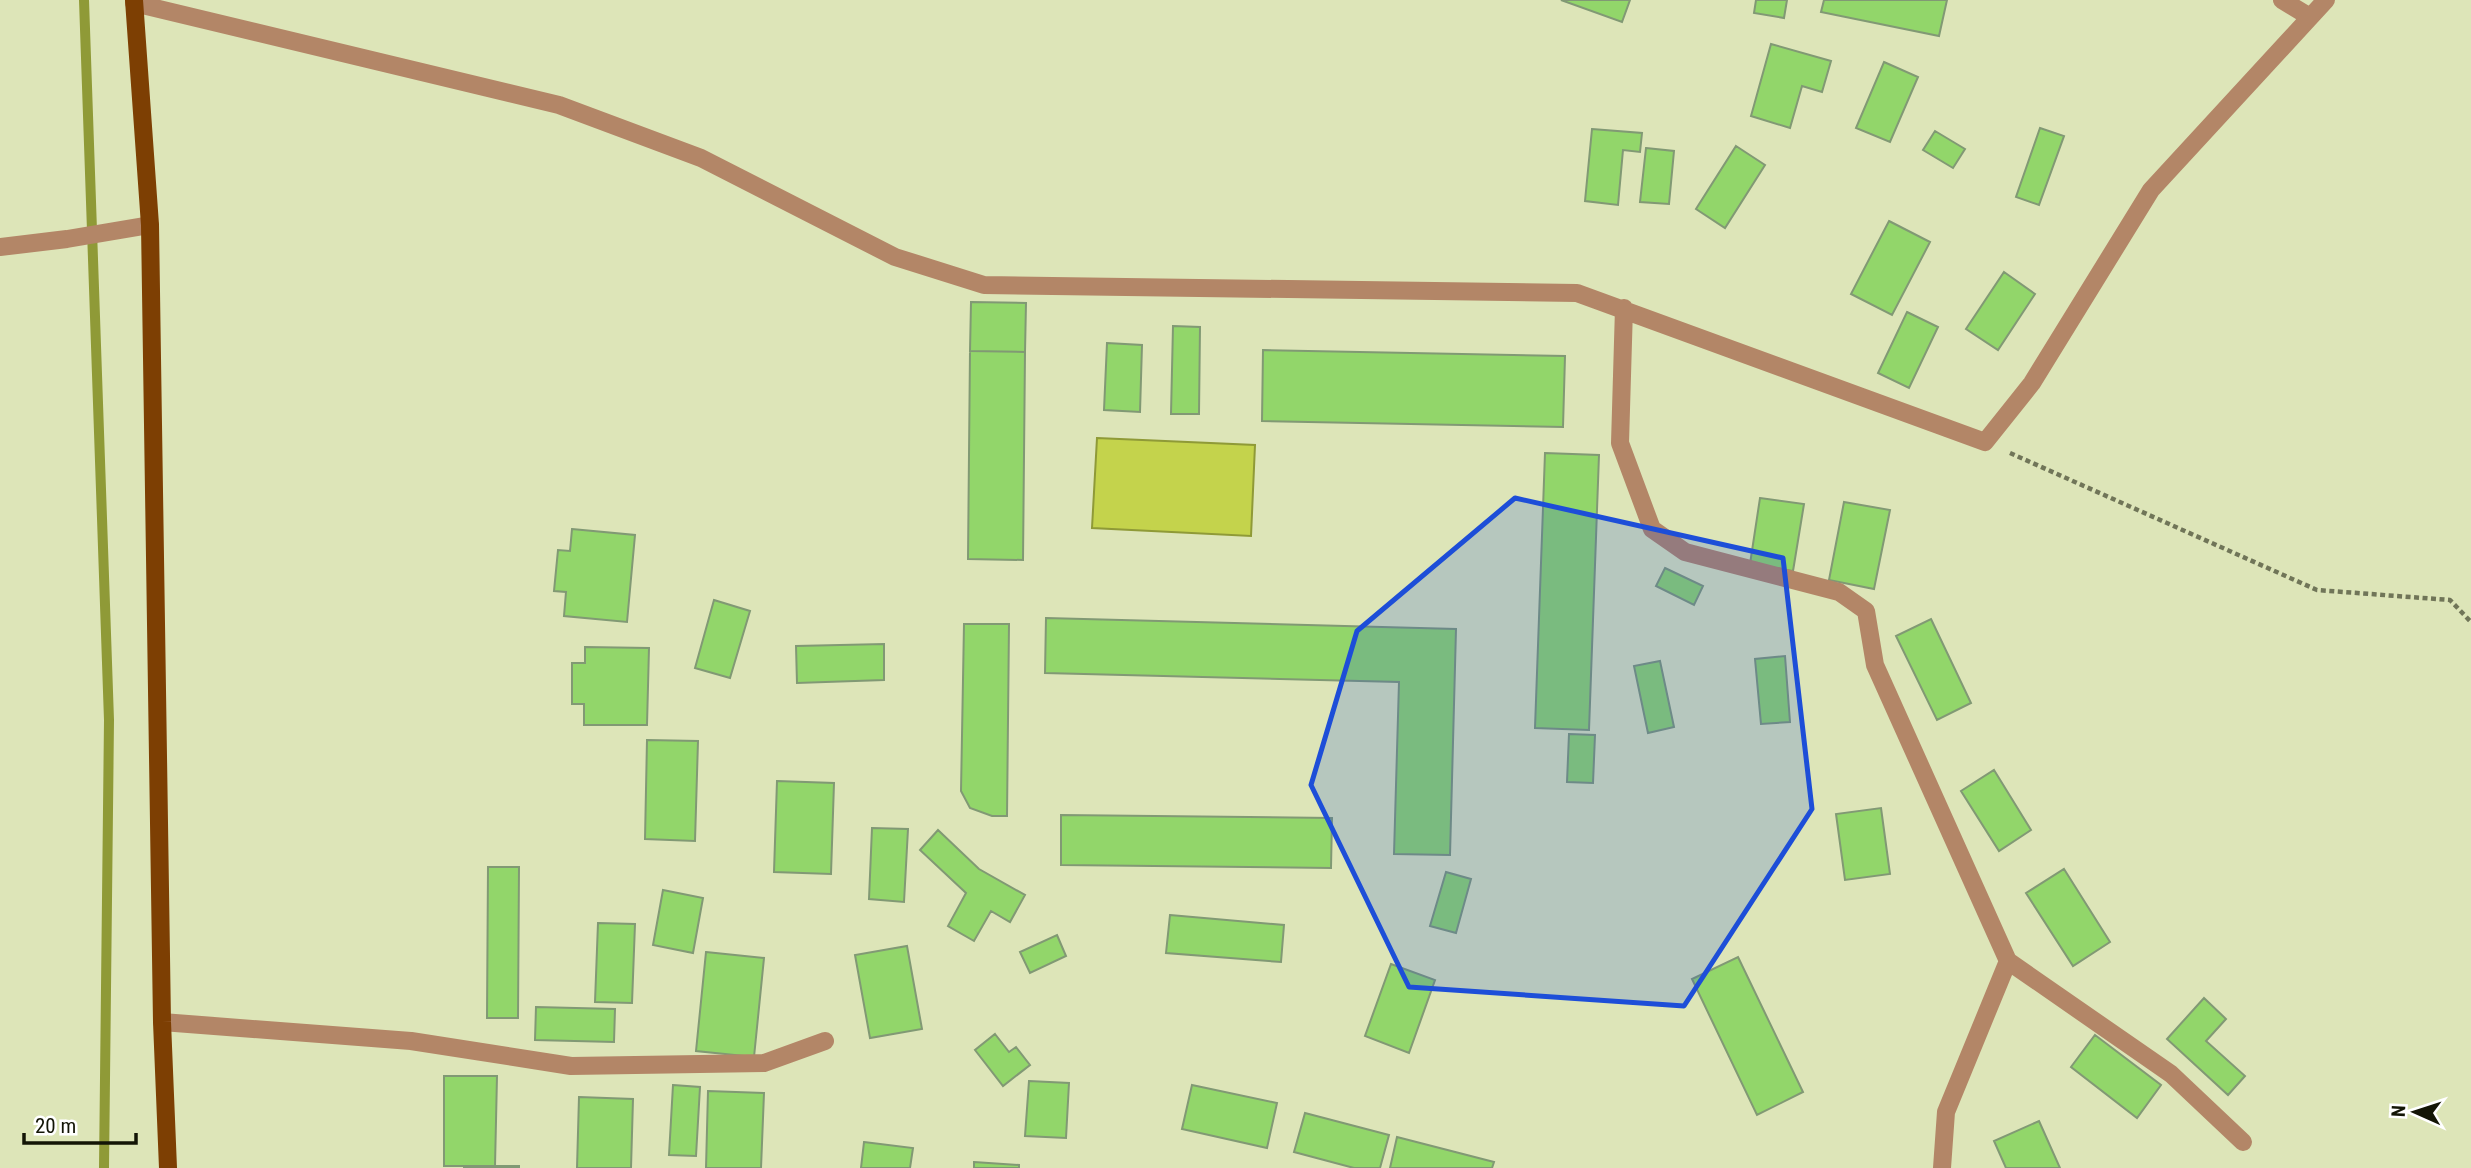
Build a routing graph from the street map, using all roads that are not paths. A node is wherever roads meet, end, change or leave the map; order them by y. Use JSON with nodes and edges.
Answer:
{"nodes":[{"id":1,"x":2282,"y":0,"type":"edge"},
{"id":2,"x":2326,"y":0,"type":"edge"},
{"id":3,"x":134,"y":2,"type":"edge"},
{"id":4,"x":2310,"y":17,"type":"junction"},
{"id":5,"x":150,"y":225,"type":"junction"},
{"id":6,"x":0,"y":247,"type":"edge"},
{"id":7,"x":1624,"y":309,"type":"junction"},
{"id":8,"x":2008,"y":961,"type":"junction"},
{"id":9,"x":162,"y":1022,"type":"junction"},
{"id":10,"x":825,"y":1041,"type":"dead end"},
{"id":11,"x":2243,"y":1142,"type":"dead end"},
{"id":12,"x":168,"y":1168,"type":"edge"},
{"id":13,"x":1942,"y":1168,"type":"edge"}],
"edges":[{"from":1,"to":4,"type":"street"},
{"from":2,"to":4,"type":"street"},
{"from":3,"to":5,"type":"main road"},
{"from":3,"to":7,"type":"street"},
{"from":4,"to":7,"type":"street"},
{"from":5,"to":6,"type":"street"},
{"from":5,"to":9,"type":"main road"},
{"from":7,"to":8,"type":"street"},
{"from":8,"to":11,"type":"street"},
{"from":8,"to":13,"type":"street"},
{"from":9,"to":10,"type":"street"},
{"from":9,"to":12,"type":"main road"}]}
